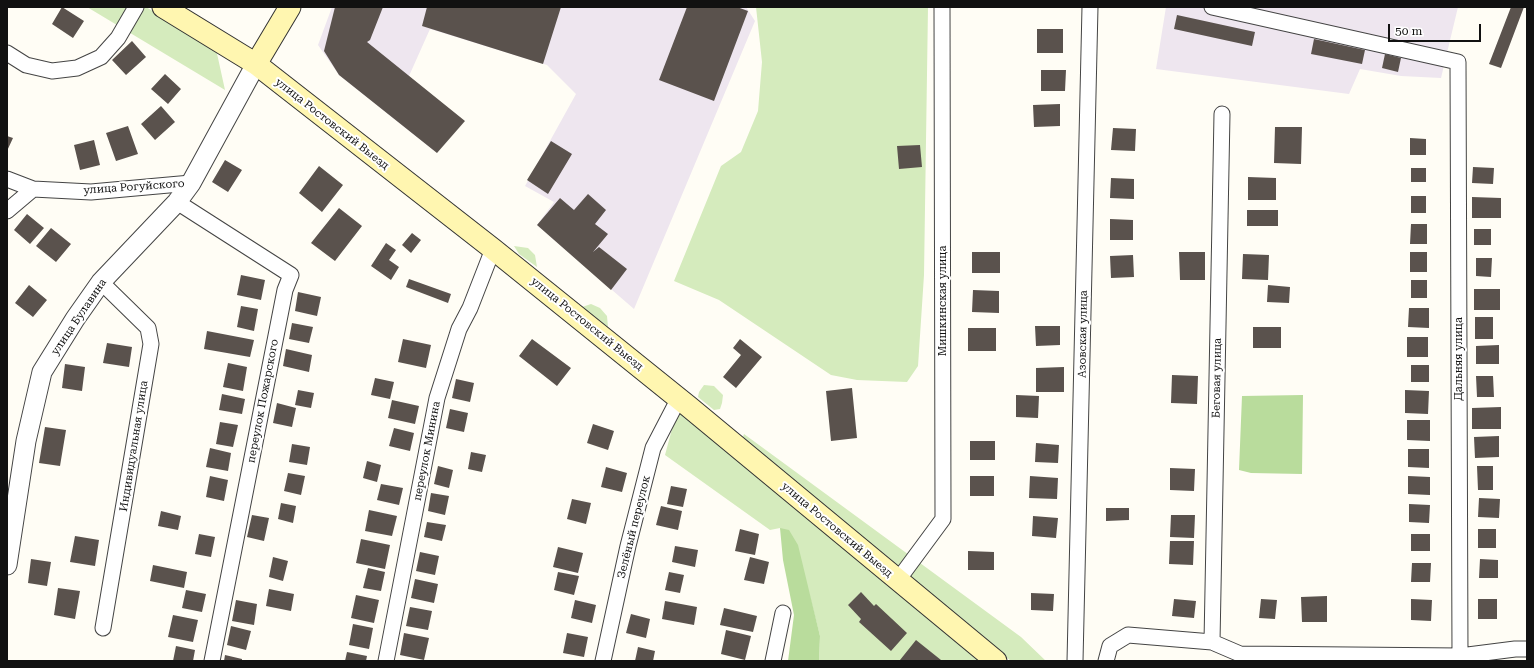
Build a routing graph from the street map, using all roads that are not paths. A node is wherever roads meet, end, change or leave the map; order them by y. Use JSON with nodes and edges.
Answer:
{"nodes":[{"id":1,"x":136,"y":7,"type":"edge"},
{"id":2,"x":163,"y":7,"type":"edge"},
{"id":3,"x":290,"y":7,"type":"edge"},
{"id":4,"x":942,"y":7,"type":"edge"},
{"id":5,"x":1090,"y":7,"type":"edge"},
{"id":6,"x":1212,"y":7,"type":"edge"},
{"id":7,"x":7,"y":53,"type":"edge"},
{"id":8,"x":256,"y":64,"type":"junction"},
{"id":9,"x":1222,"y":114,"type":"dead end"},
{"id":10,"x":7,"y":179,"type":"edge"},
{"id":11,"x":191,"y":183,"type":"junction"},
{"id":12,"x":33,"y":189,"type":"junction"},
{"id":13,"x":177,"y":202,"type":"junction"},
{"id":14,"x":7,"y":211,"type":"edge"},
{"id":15,"x":493,"y":248,"type":"junction"},
{"id":16,"x":101,"y":282,"type":"junction"},
{"id":17,"x":679,"y":398,"type":"junction"},
{"id":18,"x":7,"y":559,"type":"edge"},
{"id":19,"x":898,"y":580,"type":"junction"},
{"id":20,"x":783,"y":613,"type":"dead end"},
{"id":21,"x":103,"y":628,"type":"dead end"},
{"id":22,"x":1212,"y":642,"type":"junction"},
{"id":23,"x":1527,"y":649,"type":"edge"},
{"id":24,"x":1460,"y":656,"type":"junction"},
{"id":25,"x":212,"y":661,"type":"edge"},
{"id":26,"x":386,"y":661,"type":"edge"},
{"id":27,"x":603,"y":661,"type":"edge"},
{"id":28,"x":773,"y":661,"type":"edge"},
{"id":29,"x":996,"y":661,"type":"edge"},
{"id":30,"x":1075,"y":661,"type":"edge"},
{"id":31,"x":1106,"y":661,"type":"edge"}],
"edges":[{"from":1,"to":7,"type":"street"},
{"from":2,"to":8,"type":"main road","name":"улица Ростовский Выезд"},
{"from":3,"to":8,"type":"main road"},
{"from":4,"to":19,"type":"street","name":"Мишкинская улица"},
{"from":5,"to":30,"type":"street","name":"Азовская улица"},
{"from":6,"to":24,"type":"street","name":"Дальняя улица"},
{"from":8,"to":11,"type":"street","name":"улица Булавина"},
{"from":8,"to":15,"type":"main road","name":"улица Ростовский Выезд"},
{"from":9,"to":22,"type":"street","name":"Беговая улица"},
{"from":10,"to":12,"type":"street","name":"улица Рогуйского"},
{"from":11,"to":12,"type":"street","name":"улица Рогуйского"},
{"from":11,"to":13,"type":"street","name":"улица Булавина"},
{"from":12,"to":14,"type":"street"},
{"from":13,"to":16,"type":"street","name":"улица Булавина"},
{"from":13,"to":25,"type":"street","name":"переулок Пожарского"},
{"from":15,"to":17,"type":"main road","name":"улица Ростовский Выезд"},
{"from":15,"to":26,"type":"street","name":"переулок Минина"},
{"from":16,"to":18,"type":"street","name":"улица Булавина"},
{"from":16,"to":21,"type":"street","name":"Индивидуальная улица"},
{"from":17,"to":19,"type":"main road","name":"улица Ростовский Выезд"},
{"from":17,"to":27,"type":"street","name":"Зелёный переулок"},
{"from":19,"to":29,"type":"main road","name":"улица Ростовский Выезд"},
{"from":20,"to":28,"type":"street"},
{"from":22,"to":24,"type":"street"},
{"from":22,"to":31,"type":"street"},
{"from":23,"to":24,"type":"street"}]}
